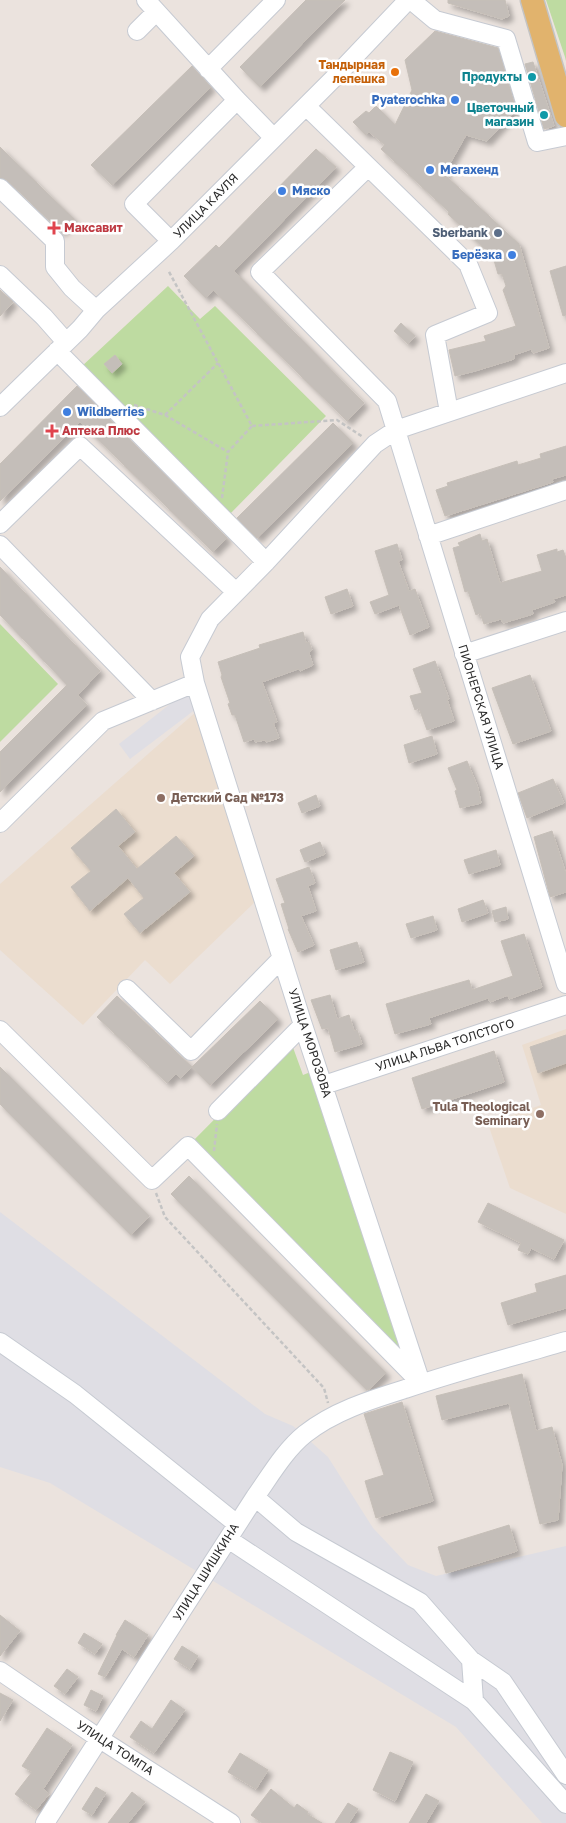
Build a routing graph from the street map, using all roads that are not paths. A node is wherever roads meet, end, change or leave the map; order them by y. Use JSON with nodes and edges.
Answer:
{"nodes":[{"id":1,"x":276,"y":0,"type":"edge"},
{"id":2,"x":410,"y":0,"type":"edge"},
{"id":3,"x":532,"y":0,"type":"edge"},
{"id":4,"x":151,"y":6,"type":"edge"},
{"id":5,"x":137,"y":31,"type":"dead end"},
{"id":6,"x":208,"y":68,"type":"junction"},
{"id":7,"x":561,"y":84,"type":"edge"},
{"id":8,"x":237,"y":100,"type":"junction"},
{"id":9,"x":306,"y":106,"type":"junction"},
{"id":10,"x":566,"y":116,"type":"edge"},
{"id":11,"x":566,"y":136,"type":"edge"},
{"id":12,"x":274,"y":138,"type":"junction"},
{"id":13,"x":368,"y":167,"type":"junction"},
{"id":14,"x":0,"y":188,"type":"edge"},
{"id":15,"x":171,"y":241,"type":"junction"},
{"id":16,"x":0,"y":275,"type":"edge"},
{"id":17,"x":96,"y":310,"type":"junction"},
{"id":18,"x":62,"y":347,"type":"junction"},
{"id":19,"x":566,"y":373,"type":"edge"},
{"id":20,"x":0,"y":407,"type":"edge"},
{"id":21,"x":449,"y":412,"type":"junction"},
{"id":22,"x":396,"y":430,"type":"junction"},
{"id":23,"x":566,"y":490,"type":"edge"},
{"id":24,"x":0,"y":524,"type":"edge"},
{"id":25,"x":428,"y":536,"type":"junction"},
{"id":26,"x":0,"y":545,"type":"edge"},
{"id":27,"x":266,"y":562,"type":"junction"},
{"id":28,"x":236,"y":592,"type":"junction"},
{"id":29,"x":566,"y":621,"type":"edge"},
{"id":30,"x":464,"y":654,"type":"junction"},
{"id":31,"x":195,"y":683,"type":"junction"},
{"id":32,"x":152,"y":701,"type":"junction"},
{"id":33,"x":0,"y":822,"type":"edge"},
{"id":34,"x":282,"y":958,"type":"junction"},
{"id":35,"x":566,"y":984,"type":"edge"},
{"id":36,"x":127,"y":989,"type":"dead end"},
{"id":37,"x":566,"y":1005,"type":"edge"},
{"id":38,"x":303,"y":1025,"type":"junction"},
{"id":39,"x":0,"y":1030,"type":"edge"},
{"id":40,"x":324,"y":1085,"type":"junction"},
{"id":41,"x":218,"y":1111,"type":"road end"},
{"id":42,"x":566,"y":1341,"type":"edge"},
{"id":43,"x":0,"y":1342,"type":"edge"},
{"id":44,"x":421,"y":1383,"type":"junction"},
{"id":45,"x":255,"y":1496,"type":"junction"},
{"id":46,"x":232,"y":1531,"type":"junction"},
{"id":47,"x":471,"y":1660,"type":"junction"},
{"id":48,"x":0,"y":1671,"type":"edge"},
{"id":49,"x":474,"y":1701,"type":"junction"},
{"id":50,"x":100,"y":1739,"type":"junction"},
{"id":51,"x":566,"y":1775,"type":"edge"},
{"id":52,"x":566,"y":1804,"type":"edge"},
{"id":53,"x":45,"y":1823,"type":"edge"},
{"id":54,"x":232,"y":1823,"type":"edge"}],
"edges":[{"from":1,"to":6,"type":"street"},
{"from":2,"to":9,"type":"street","name":"УЛИЦА КАУЛЯ"},
{"from":2,"to":11,"type":"street"},
{"from":3,"to":7,"type":"main road"},
{"from":4,"to":5,"type":"street"},
{"from":4,"to":6,"type":"street"},
{"from":6,"to":8,"type":"street"},
{"from":7,"to":10,"type":"main road"},
{"from":8,"to":12,"type":"street"},
{"from":8,"to":15,"type":"street"},
{"from":9,"to":12,"type":"street","name":"УЛИЦА КАУЛЯ"},
{"from":9,"to":13,"type":"street"},
{"from":12,"to":15,"type":"street","name":"УЛИЦА КАУЛЯ"},
{"from":13,"to":21,"type":"street"},
{"from":13,"to":22,"type":"street","name":"ПИОНЕРСКАЯ УЛИЦА"},
{"from":14,"to":17,"type":"street"},
{"from":15,"to":17,"type":"street","name":"УЛИЦА КАУЛЯ"},
{"from":16,"to":18,"type":"street"},
{"from":17,"to":18,"type":"street","name":"УЛИЦА КАУЛЯ"},
{"from":18,"to":20,"type":"street","name":"УЛИЦА КАУЛЯ"},
{"from":18,"to":27,"type":"street"},
{"from":19,"to":21,"type":"street","name":"УЛИЦА МОРОЗОВА"},
{"from":21,"to":22,"type":"street","name":"УЛИЦА МОРОЗОВА"},
{"from":22,"to":25,"type":"street","name":"ПИОНЕРСКАЯ УЛИЦА"},
{"from":22,"to":27,"type":"street","name":"УЛИЦА МОРОЗОВА"},
{"from":23,"to":25,"type":"street"},
{"from":24,"to":28,"type":"street"},
{"from":25,"to":30,"type":"street","name":"ПИОНЕРСКАЯ УЛИЦА"},
{"from":26,"to":32,"type":"street"},
{"from":27,"to":28,"type":"street","name":"УЛИЦА МОРОЗОВА"},
{"from":28,"to":31,"type":"street","name":"УЛИЦА МОРОЗОВА"},
{"from":29,"to":30,"type":"street"},
{"from":30,"to":35,"type":"street","name":"ПИОНЕРСКАЯ УЛИЦА"},
{"from":31,"to":32,"type":"street"},
{"from":31,"to":34,"type":"street","name":"УЛИЦА МОРОЗОВА"},
{"from":32,"to":33,"type":"street"},
{"from":34,"to":36,"type":"street"},
{"from":34,"to":38,"type":"street","name":"УЛИЦА МОРОЗОВА"},
{"from":37,"to":40,"type":"street","name":"УЛИЦА ЛЬВА ТОЛСТОГО"},
{"from":38,"to":40,"type":"street","name":"УЛИЦА МОРОЗОВА"},
{"from":38,"to":41,"type":"street"},
{"from":39,"to":44,"type":"street"},
{"from":40,"to":44,"type":"street","name":"УЛИЦА МОРОЗОВА"},
{"from":42,"to":44,"type":"street","name":"УЛИЦА ШИШКИНА"},
{"from":43,"to":46,"type":"street"},
{"from":44,"to":45,"type":"street","name":"УЛИЦА ШИШКИНА"},
{"from":45,"to":46,"type":"street","name":"УЛИЦА ШИШКИНА"},
{"from":45,"to":47,"type":"street"},
{"from":46,"to":49,"type":"street"},
{"from":46,"to":50,"type":"street","name":"УЛИЦА ШИШКИНА"},
{"from":47,"to":49,"type":"street"},
{"from":47,"to":51,"type":"street"},
{"from":48,"to":50,"type":"street","name":"УЛИЦА ТОМПА"},
{"from":49,"to":52,"type":"street"},
{"from":50,"to":53,"type":"street","name":"УЛИЦА ШИШКИНА"},
{"from":50,"to":54,"type":"street","name":"УЛИЦА ТОМПА"}]}
